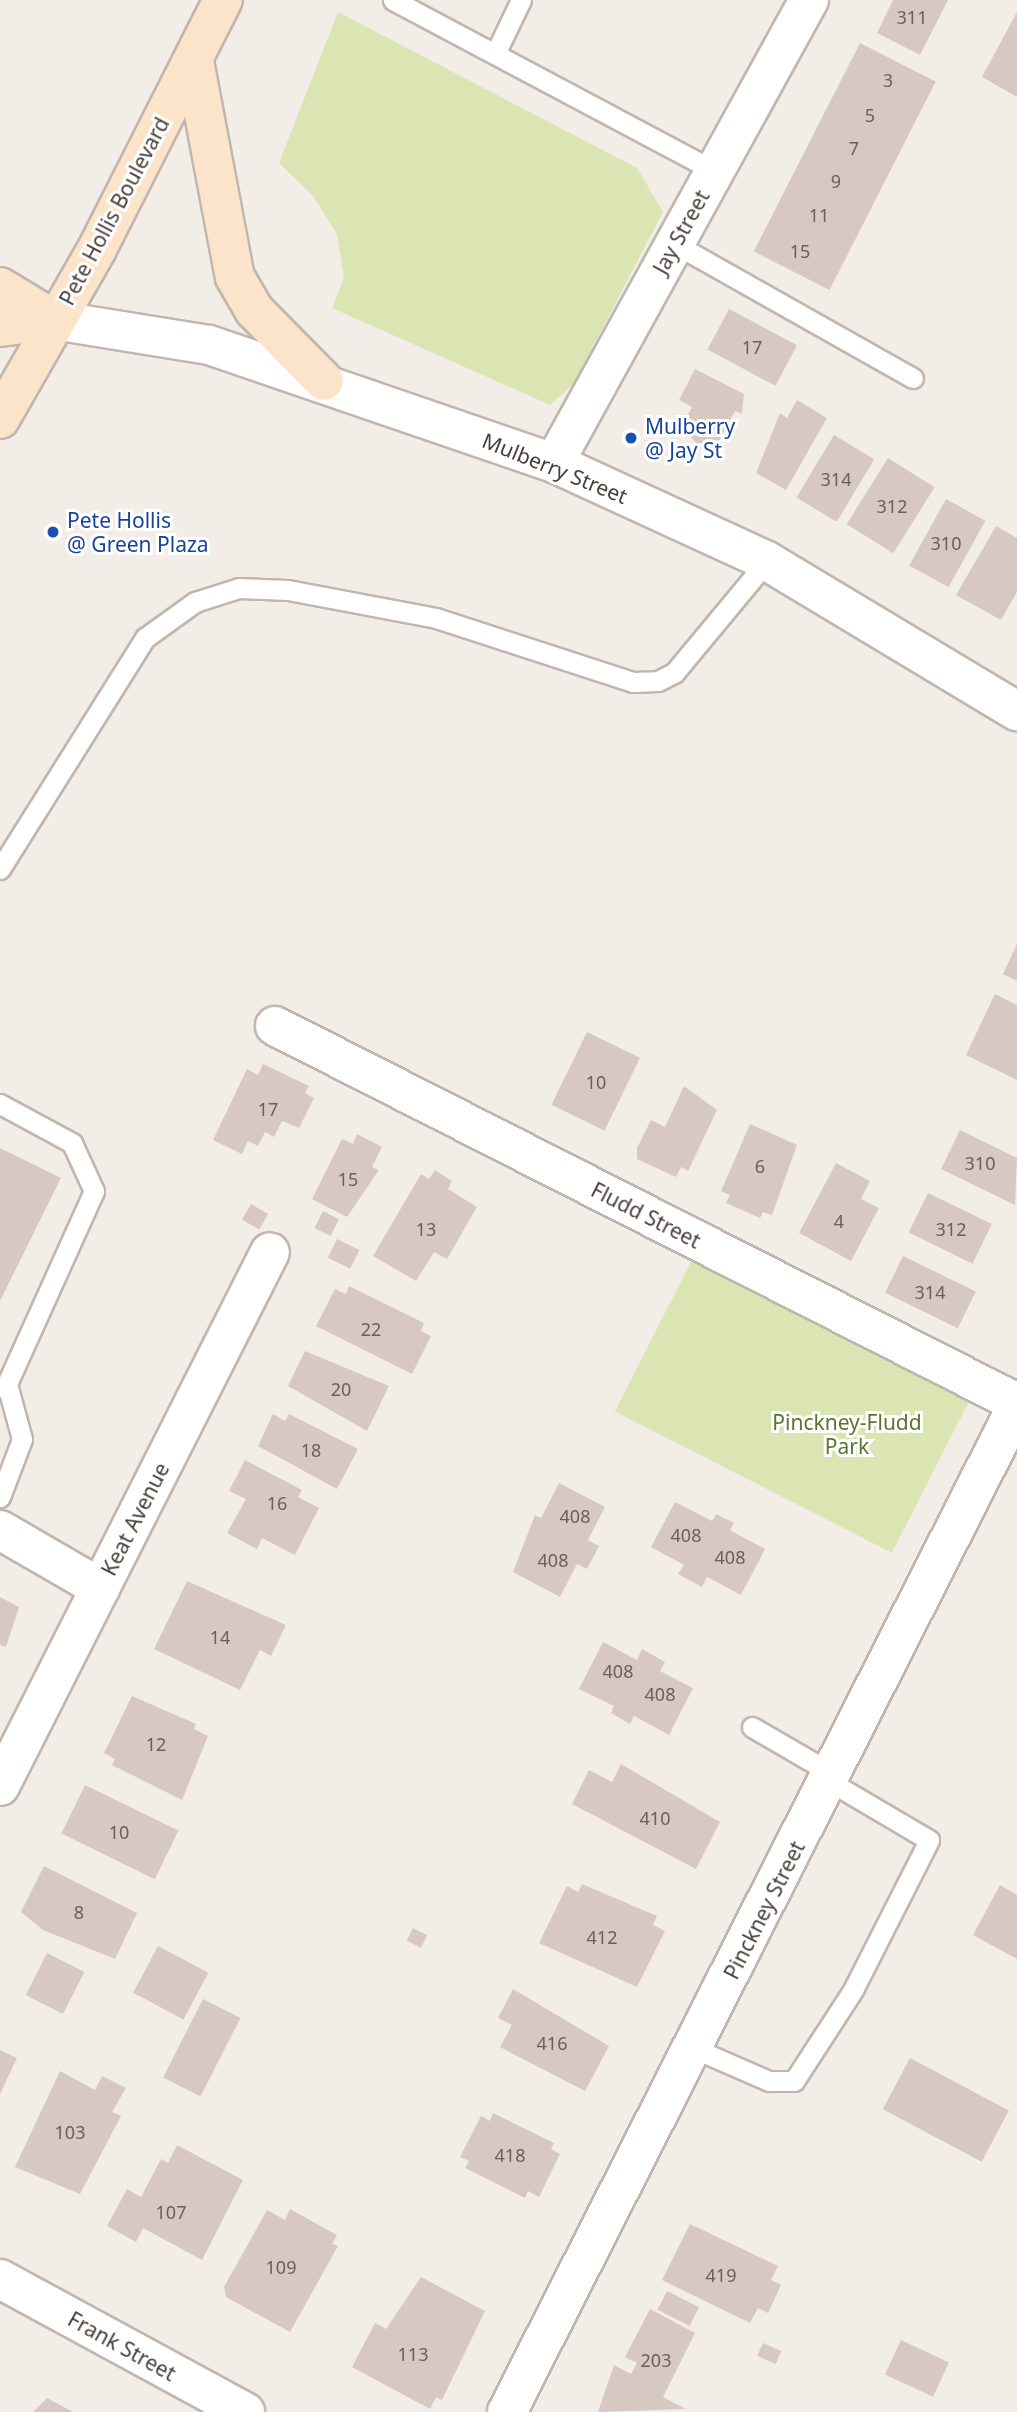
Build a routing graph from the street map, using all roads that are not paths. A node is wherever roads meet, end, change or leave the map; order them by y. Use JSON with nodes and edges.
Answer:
{"nodes":[{"id":1,"x":223,"y":0,"type":"edge"},
{"id":2,"x":393,"y":0,"type":"edge"},
{"id":3,"x":521,"y":0,"type":"edge"},
{"id":4,"x":809,"y":0,"type":"edge"},
{"id":5,"x":495,"y":54,"type":"junction"},
{"id":6,"x":194,"y":61,"type":"junction"},
{"id":7,"x":715,"y":171,"type":"junction"},
{"id":8,"x":675,"y":244,"type":"junction"},
{"id":9,"x":0,"y":287,"type":"edge"},
{"id":10,"x":54,"y":320,"type":"junction"},
{"id":11,"x":0,"y":327,"type":"edge"},
{"id":12,"x":913,"y":378,"type":"dead end"},
{"id":13,"x":324,"y":381,"type":"junction"},
{"id":14,"x":0,"y":419,"type":"edge"},
{"id":15,"x":554,"y":463,"type":"junction"},
{"id":16,"x":767,"y":561,"type":"junction"},
{"id":17,"x":1017,"y":711,"type":"edge"},
{"id":18,"x":0,"y":869,"type":"edge"},
{"id":19,"x":275,"y":1026,"type":"dead end"},
{"id":20,"x":0,"y":1104,"type":"edge"},
{"id":21,"x":270,"y":1252,"type":"dead end"},
{"id":22,"x":4,"y":1386,"type":"edge"},
{"id":23,"x":1017,"y":1405,"type":"edge"},
{"id":24,"x":0,"y":1497,"type":"edge"},
{"id":25,"x":0,"y":1530,"type":"edge"},
{"id":26,"x":100,"y":1588,"type":"junction"},
{"id":27,"x":752,"y":1727,"type":"dead end"},
{"id":28,"x":831,"y":1778,"type":"junction"},
{"id":29,"x":0,"y":1786,"type":"edge"},
{"id":30,"x":693,"y":2048,"type":"junction"},
{"id":31,"x":0,"y":2279,"type":"edge"},
{"id":32,"x":244,"y":2412,"type":"edge"},
{"id":33,"x":507,"y":2412,"type":"edge"}],
"edges":[{"from":1,"to":6,"type":"main road","name":"Pete Hollis Boulevard"},
{"from":2,"to":5,"type":"lane"},
{"from":3,"to":5,"type":"lane"},
{"from":4,"to":7,"type":"street","name":"Jay Street"},
{"from":5,"to":7,"type":"lane"},
{"from":6,"to":10,"type":"main road","name":"Pete Hollis Boulevard"},
{"from":6,"to":13,"type":"main road"},
{"from":7,"to":8,"type":"street","name":"Jay Street"},
{"from":8,"to":12,"type":"lane"},
{"from":8,"to":15,"type":"street","name":"Jay Street"},
{"from":9,"to":10,"type":"main road"},
{"from":10,"to":11,"type":"main road"},
{"from":10,"to":13,"type":"street","name":"Mulberry Street"},
{"from":10,"to":14,"type":"main road","name":"Pete Hollis Boulevard"},
{"from":13,"to":15,"type":"street","name":"Mulberry Street"},
{"from":15,"to":16,"type":"street","name":"Mulberry Street"},
{"from":16,"to":17,"type":"street","name":"Mulberry Street"},
{"from":16,"to":18,"type":"lane"},
{"from":19,"to":23,"type":"street","name":"Fludd Street"},
{"from":20,"to":22,"type":"lane"},
{"from":21,"to":26,"type":"street","name":"Keat Avenue"},
{"from":22,"to":24,"type":"lane"},
{"from":23,"to":28,"type":"street","name":"Pinckney Street"},
{"from":25,"to":26,"type":"street"},
{"from":26,"to":29,"type":"street","name":"Keat Avenue"},
{"from":27,"to":28,"type":"lane"},
{"from":28,"to":30,"type":"street","name":"Pinckney Street"},
{"from":28,"to":30,"type":"lane"},
{"from":30,"to":33,"type":"street","name":"Pinckney Street"},
{"from":31,"to":32,"type":"street","name":"Frank Street"}]}
